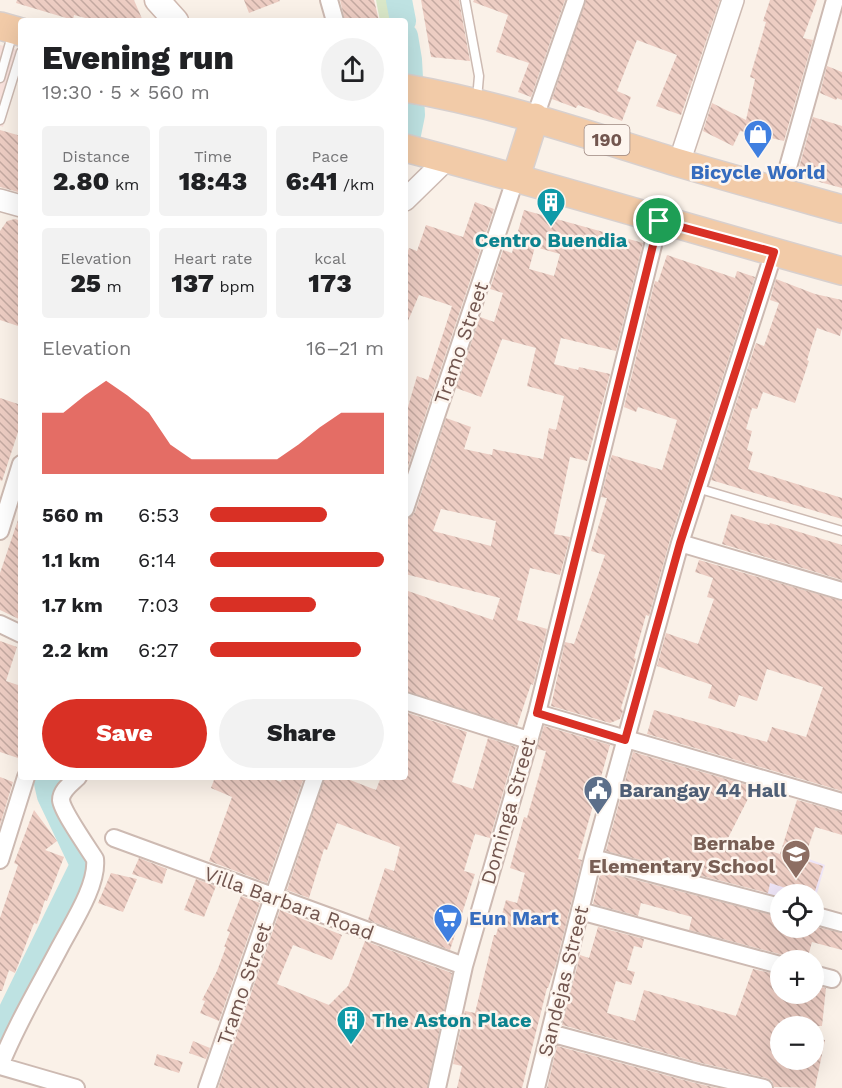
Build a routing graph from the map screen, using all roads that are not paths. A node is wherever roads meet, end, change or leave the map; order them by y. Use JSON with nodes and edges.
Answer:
{"nodes":[{"id":1,"x":158,"y":0,"type":"edge"},
{"id":2,"x":329,"y":0,"type":"edge"},
{"id":3,"x":465,"y":0,"type":"edge"},
{"id":4,"x":576,"y":0,"type":"edge"},
{"id":5,"x":733,"y":0,"type":"edge"},
{"id":6,"x":835,"y":0,"type":"edge"},
{"id":7,"x":173,"y":18,"type":"edge"},
{"id":8,"x":331,"y":18,"type":"edge"},
{"id":9,"x":14,"y":35,"type":"edge"},
{"id":10,"x":0,"y":78,"type":"edge"},
{"id":11,"x":415,"y":90,"type":"edge"},
{"id":12,"x":476,"y":102,"type":"junction"},
{"id":13,"x":535,"y":117,"type":"junction"},
{"id":14,"x":0,"y":120,"type":"edge"},
{"id":15,"x":412,"y":149,"type":"edge"},
{"id":16,"x":447,"y":159,"type":"junction"},
{"id":17,"x":679,"y":163,"type":"junction"},
{"id":18,"x":516,"y":177,"type":"junction"},
{"id":19,"x":781,"y":192,"type":"junction"},
{"id":20,"x":0,"y":200,"type":"edge"},
{"id":21,"x":408,"y":200,"type":"edge"},
{"id":22,"x":18,"y":205,"type":"edge"},
{"id":23,"x":842,"y":209,"type":"edge"},
{"id":24,"x":659,"y":221,"type":"junction"},
{"id":25,"x":774,"y":252,"type":"junction"},
{"id":26,"x":842,"y":271,"type":"edge"},
{"id":27,"x":18,"y":474,"type":"edge"},
{"id":28,"x":698,"y":488,"type":"junction"},
{"id":29,"x":408,"y":500,"type":"edge"},
{"id":30,"x":0,"y":531,"type":"edge"},
{"id":31,"x":842,"y":531,"type":"edge"},
{"id":32,"x":680,"y":543,"type":"junction"},
{"id":33,"x":842,"y":591,"type":"edge"},
{"id":34,"x":0,"y":624,"type":"edge"},
{"id":35,"x":18,"y":633,"type":"edge"},
{"id":36,"x":408,"y":702,"type":"edge"},
{"id":37,"x":537,"y":713,"type":"junction"},
{"id":38,"x":528,"y":740,"type":"junction"},
{"id":39,"x":625,"y":740,"type":"junction"},
{"id":40,"x":25,"y":780,"type":"edge"},
{"id":41,"x":75,"y":780,"type":"edge"},
{"id":42,"x":314,"y":780,"type":"edge"},
{"id":43,"x":842,"y":802,"type":"edge"},
{"id":44,"x":114,"y":838,"type":"dead end"},
{"id":45,"x":593,"y":858,"type":"junction"},
{"id":46,"x":0,"y":860,"type":"edge"},
{"id":47,"x":273,"y":897,"type":"junction"},
{"id":48,"x":770,"y":904,"type":"edge"},
{"id":49,"x":580,"y":912,"type":"junction"},
{"id":50,"x":824,"y":918,"type":"edge"},
{"id":51,"x":842,"y":923,"type":"edge"},
{"id":52,"x":770,"y":962,"type":"edge"},
{"id":53,"x":464,"y":966,"type":"junction"},
{"id":54,"x":824,"y":977,"type":"edge"},
{"id":55,"x":832,"y":979,"type":"dead end"},
{"id":56,"x":550,"y":1033,"type":"junction"},
{"id":57,"x":0,"y":1066,"type":"edge"},
{"id":58,"x":76,"y":1088,"type":"edge"},
{"id":59,"x":207,"y":1088,"type":"edge"},
{"id":60,"x":437,"y":1088,"type":"edge"},
{"id":61,"x":537,"y":1088,"type":"edge"},
{"id":62,"x":764,"y":1088,"type":"edge"}],
"edges":[{"from":1,"to":7,"type":"main road"},
{"from":2,"to":8,"type":"street"},
{"from":3,"to":12,"type":"lane"},
{"from":4,"to":13,"type":"street"},
{"from":5,"to":17,"type":"street"},
{"from":6,"to":19,"type":"street"},
{"from":9,"to":10,"type":"lane"},
{"from":9,"to":14,"type":"lane"},
{"from":11,"to":12,"type":"main road","number":"190"},
{"from":12,"to":13,"type":"main road","number":"190"},
{"from":13,"to":17,"type":"main road","number":"190"},
{"from":13,"to":18,"type":"main road"},
{"from":15,"to":16,"type":"main road"},
{"from":16,"to":18,"type":"main road"},
{"from":16,"to":21,"type":"street"},
{"from":17,"to":19,"type":"main road","number":"190"},
{"from":18,"to":24,"type":"main road"},
{"from":18,"to":29,"type":"street","name":"Tramo Street"},
{"from":19,"to":23,"type":"main road","number":"190"},
{"from":20,"to":22,"type":"street"},
{"from":24,"to":25,"type":"main road"},
{"from":24,"to":37,"type":"street","name":"Dominga Street"},
{"from":25,"to":26,"type":"main road"},
{"from":25,"to":28,"type":"street","name":"Sandejas Street"},
{"from":27,"to":30,"type":"street"},
{"from":28,"to":31,"type":"lane"},
{"from":28,"to":32,"type":"street","name":"Sandejas Street"},
{"from":32,"to":33,"type":"street"},
{"from":32,"to":39,"type":"street","name":"Sandejas Street"},
{"from":34,"to":35,"type":"street"},
{"from":36,"to":38,"type":"street"},
{"from":37,"to":38,"type":"street","name":"Dominga Street"},
{"from":37,"to":39,"type":"street"},
{"from":38,"to":53,"type":"street","name":"Dominga Street"},
{"from":39,"to":43,"type":"street"},
{"from":39,"to":45,"type":"street","name":"Sandejas Street"},
{"from":40,"to":46,"type":"street"},
{"from":41,"to":57,"type":"street"},
{"from":42,"to":47,"type":"street","name":"Tramo Street"},
{"from":44,"to":47,"type":"street","name":"Villa Barbara Road"},
{"from":45,"to":48,"type":"street"},
{"from":45,"to":49,"type":"street","name":"Sandejas Street"},
{"from":47,"to":53,"type":"street","name":"Villa Barbara Road"},
{"from":47,"to":59,"type":"street","name":"Tramo Street"},
{"from":49,"to":52,"type":"street"},
{"from":49,"to":56,"type":"street","name":"Sandejas Street"},
{"from":50,"to":51,"type":"street"},
{"from":53,"to":60,"type":"street","name":"Dominga Street"},
{"from":54,"to":55,"type":"street"},
{"from":56,"to":61,"type":"street","name":"Sandejas Street"},
{"from":56,"to":62,"type":"street"},
{"from":57,"to":58,"type":"street"}]}
